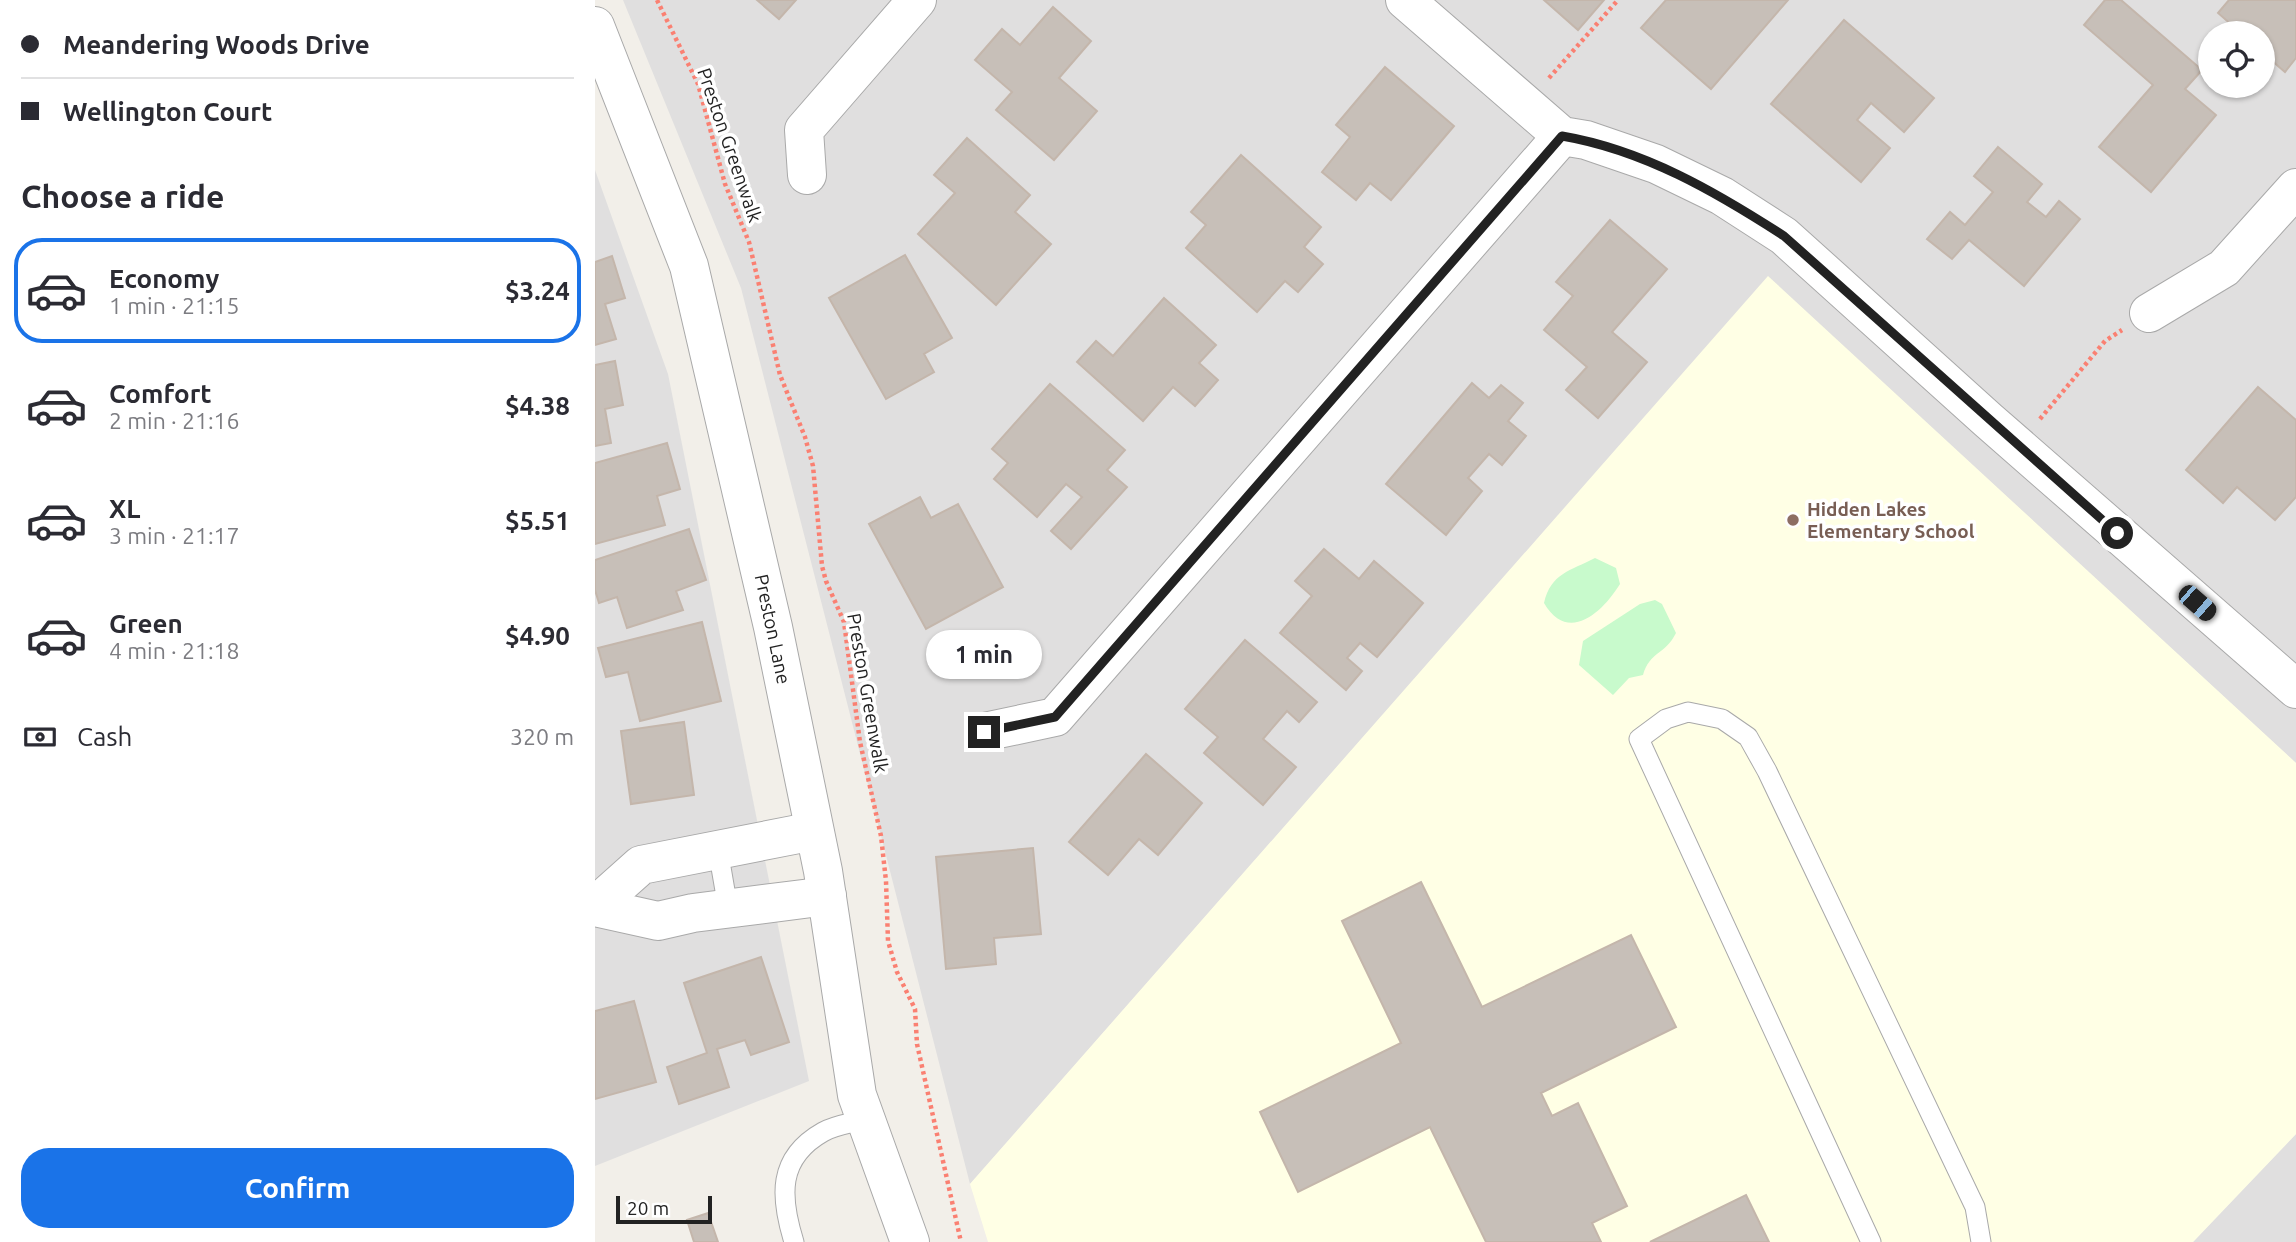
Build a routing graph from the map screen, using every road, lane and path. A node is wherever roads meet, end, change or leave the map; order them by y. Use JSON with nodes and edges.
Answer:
{"nodes":[{"id":1,"x":657,"y":0,"type":"edge"},
{"id":2,"x":917,"y":0,"type":"edge"},
{"id":3,"x":1405,"y":0,"type":"edge"},
{"id":4,"x":1618,"y":0,"type":"edge"},
{"id":5,"x":595,"y":26,"type":"edge"},
{"id":6,"x":1525,"y":104,"type":"junction"},
{"id":7,"x":1562,"y":136,"type":"junction"},
{"id":8,"x":807,"y":175,"type":"dead end"},
{"id":9,"x":2296,"y":188,"type":"edge"},
{"id":10,"x":2149,"y":313,"type":"joint"},
{"id":11,"x":2018,"y":446,"type":"junction"},
{"id":12,"x":2296,"y":690,"type":"edge"},
{"id":13,"x":984,"y":732,"type":"dead end"},
{"id":14,"x":814,"y":831,"type":"junction"},
{"id":15,"x":718,"y":850,"type":"junction"},
{"id":16,"x":827,"y":896,"type":"junction"},
{"id":17,"x":595,"y":906,"type":"edge"},
{"id":18,"x":728,"y":908,"type":"junction"},
{"id":19,"x":866,"y":1119,"type":"junction"},
{"id":20,"x":794,"y":1242,"type":"edge"},
{"id":21,"x":910,"y":1242,"type":"edge"},
{"id":22,"x":961,"y":1242,"type":"edge"},
{"id":23,"x":1871,"y":1242,"type":"edge"},
{"id":24,"x":1981,"y":1242,"type":"edge"}],
"edges":[{"from":1,"to":22,"type":"path","name":"Preston Greenwalk"},
{"from":2,"to":8,"type":"street"},
{"from":3,"to":6,"type":"street"},
{"from":4,"to":6,"type":"path"},
{"from":5,"to":14,"type":"street","name":"Preston Lane"},
{"from":6,"to":7,"type":"street"},
{"from":7,"to":11,"type":"street"},
{"from":7,"to":13,"type":"street"},
{"from":9,"to":10,"type":"street"},
{"from":10,"to":11,"type":"path"},
{"from":11,"to":12,"type":"street"},
{"from":14,"to":15,"type":"street"},
{"from":14,"to":16,"type":"street","name":"Preston Lane"},
{"from":15,"to":17,"type":"street"},
{"from":15,"to":18,"type":"lane"},
{"from":16,"to":18,"type":"street"},
{"from":16,"to":19,"type":"street","name":"Preston Lane"},
{"from":17,"to":18,"type":"street"},
{"from":19,"to":20,"type":"lane"},
{"from":19,"to":21,"type":"street","name":"Preston Lane"},
{"from":23,"to":24,"type":"lane"}]}
